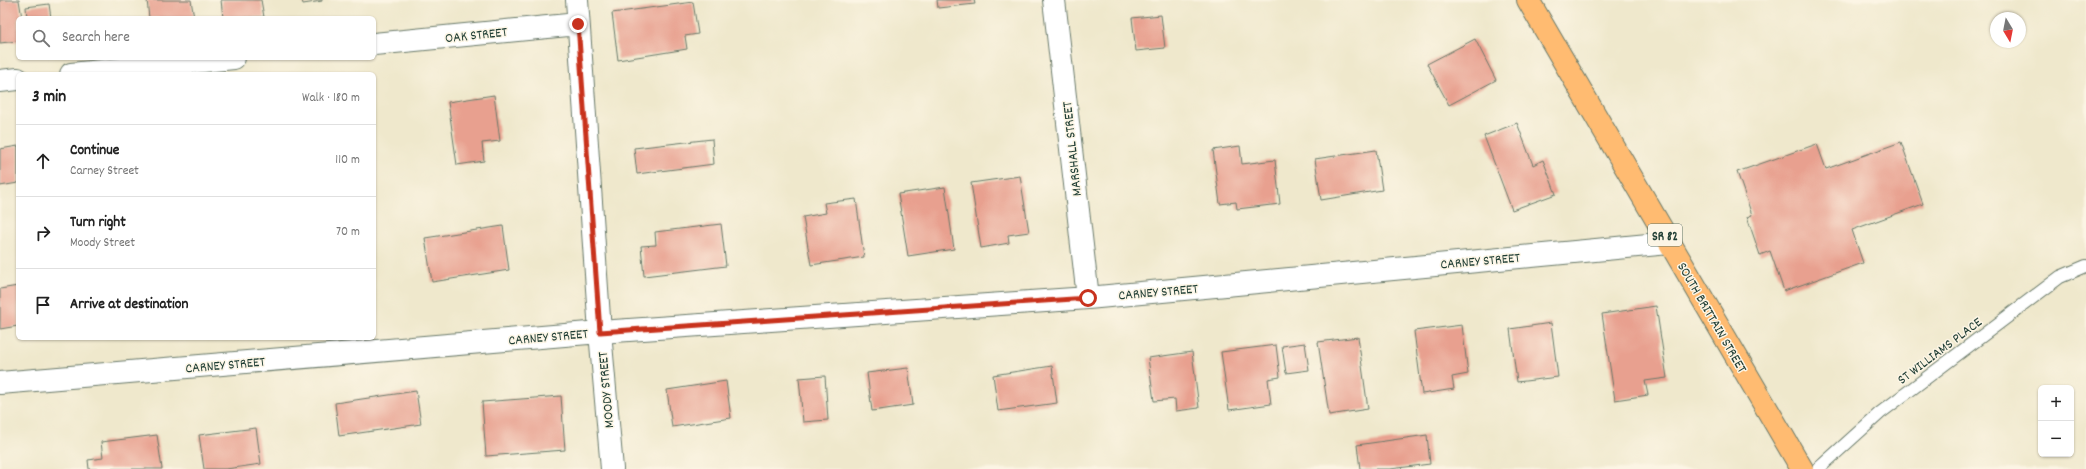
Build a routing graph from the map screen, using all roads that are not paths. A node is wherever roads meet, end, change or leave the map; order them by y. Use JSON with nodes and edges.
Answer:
{"nodes":[{"id":1,"x":577,"y":0,"type":"edge"},
{"id":2,"x":1054,"y":0,"type":"edge"},
{"id":3,"x":1528,"y":0,"type":"edge"},
{"id":4,"x":578,"y":24,"type":"junction"},
{"id":5,"x":376,"y":44,"type":"edge"},
{"id":6,"x":214,"y":60,"type":"edge"},
{"id":7,"x":91,"y":72,"type":"edge"},
{"id":8,"x":16,"y":79,"type":"edge"},
{"id":9,"x":0,"y":81,"type":"edge"},
{"id":10,"x":1669,"y":242,"type":"junction"},
{"id":11,"x":2086,"y":266,"type":"edge"},
{"id":12,"x":1088,"y":298,"type":"junction"},
{"id":13,"x":600,"y":332,"type":"junction"},
{"id":14,"x":0,"y":383,"type":"edge"},
{"id":15,"x":612,"y":469,"type":"edge"},
{"id":16,"x":1802,"y":469,"type":"edge"},
{"id":17,"x":1818,"y":469,"type":"edge"}],
"edges":[{"from":1,"to":4,"type":"street","name":"MOODY STREET"},
{"from":2,"to":12,"type":"street","name":"MARSHALL STREET"},
{"from":3,"to":10,"type":"main road","name":"SOUTH BRITTAIN STREET","number":"SR 82"},
{"from":4,"to":5,"type":"street","name":"OAK STREET"},
{"from":4,"to":13,"type":"street","name":"MOODY STREET"},
{"from":6,"to":7,"type":"street"},
{"from":8,"to":9,"type":"street"},
{"from":10,"to":12,"type":"street","name":"CARNEY STREET"},
{"from":10,"to":16,"type":"main road","name":"SOUTH BRITTAIN STREET","number":"SR 82"},
{"from":11,"to":17,"type":"lane","name":"ST WILLIAMS PLACE"},
{"from":12,"to":13,"type":"street","name":"CARNEY STREET"},
{"from":13,"to":14,"type":"street","name":"CARNEY STREET"},
{"from":13,"to":15,"type":"street","name":"MOODY STREET"}]}
